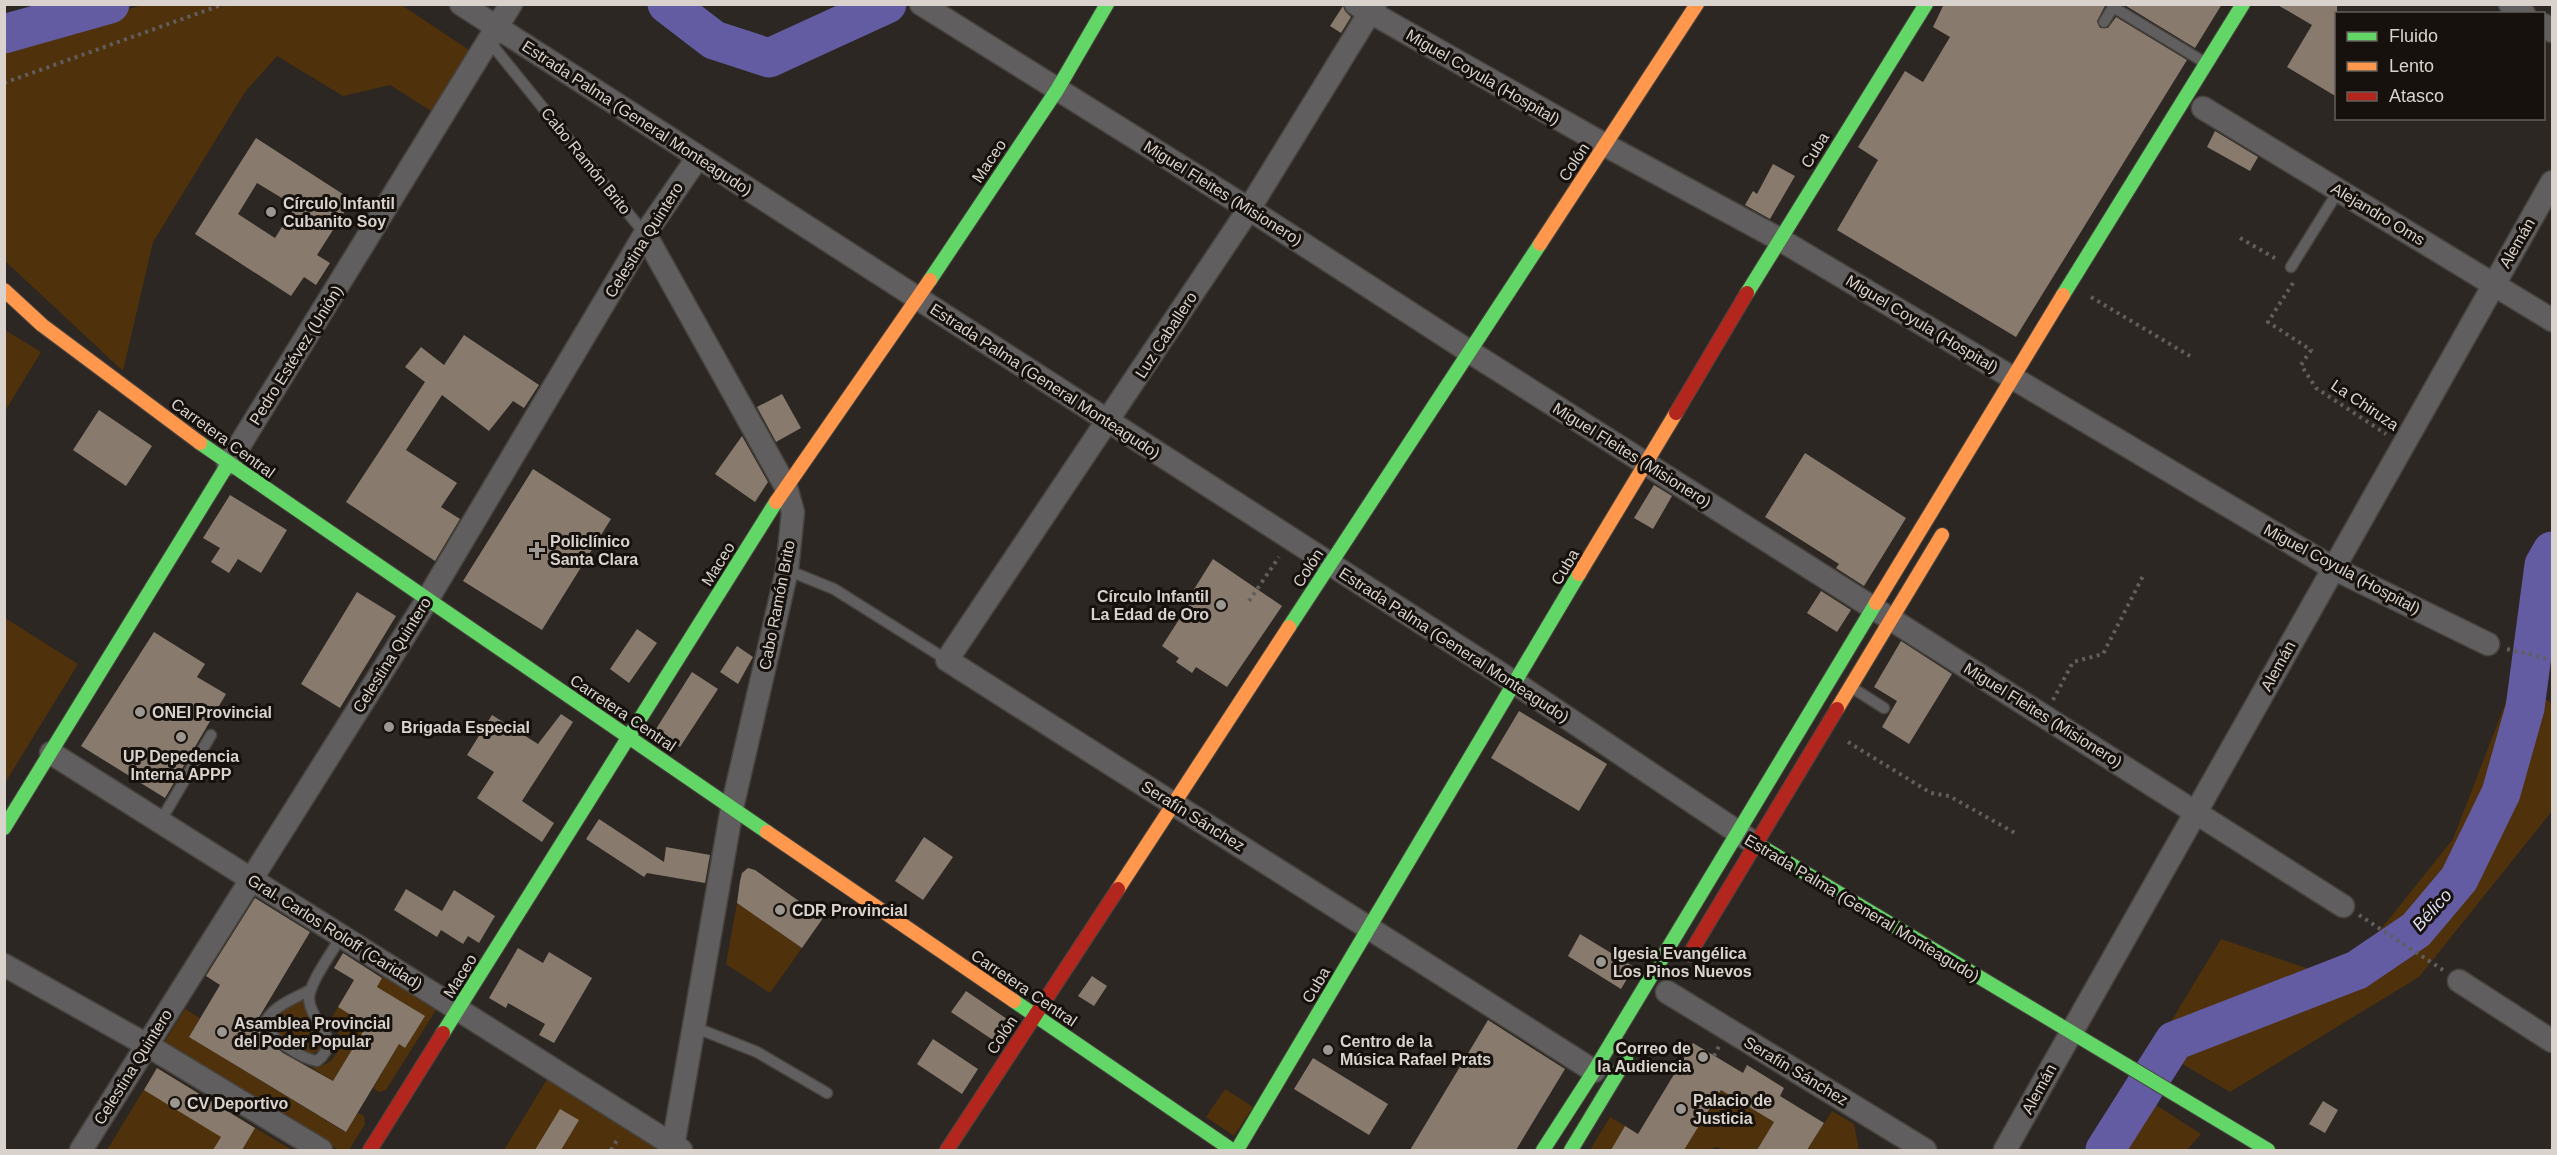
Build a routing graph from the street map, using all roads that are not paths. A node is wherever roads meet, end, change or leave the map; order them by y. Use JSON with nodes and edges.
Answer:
{"nodes":[{"id":1,"x":461,"y":4,"type":"edge"},
{"id":2,"x":511,"y":4,"type":"edge"},
{"id":3,"x":1107,"y":4,"type":"edge"},
{"id":4,"x":1697,"y":4,"type":"edge"},
{"id":5,"x":1926,"y":4,"type":"edge"},
{"id":6,"x":2243,"y":4,"type":"edge"},
{"id":7,"x":1367,"y":7,"type":"edge"},
{"id":8,"x":928,"y":9,"type":"edge"},
{"id":9,"x":2104,"y":22,"type":"dead end"},
{"id":10,"x":493,"y":34,"type":"junction"},
{"id":11,"x":2206,"y":64,"type":"junction"},
{"id":12,"x":1057,"y":90,"type":"junction"},
{"id":13,"x":2203,"y":108,"type":"dead end"},
{"id":14,"x":1605,"y":146,"type":"junction"},
{"id":15,"x":698,"y":157,"type":"junction"},
{"id":16,"x":2553,"y":182,"type":"edge"},
{"id":17,"x":2339,"y":190,"type":"junction"},
{"id":18,"x":1249,"y":209,"type":"junction"},
{"id":19,"x":645,"y":234,"type":"junction"},
{"id":20,"x":1779,"y":239,"type":"junction"},
{"id":21,"x":2291,"y":267,"type":"road end"},
{"id":22,"x":2493,"y":284,"type":"junction"},
{"id":23,"x":4,"y":290,"type":"edge"},
{"id":24,"x":916,"y":298,"type":"junction"},
{"id":25,"x":2553,"y":320,"type":"edge"},
{"id":26,"x":1470,"y":352,"type":"junction"},
{"id":27,"x":2025,"y":386,"type":"junction"},
{"id":28,"x":1109,"y":421,"type":"junction"},
{"id":29,"x":228,"y":464,"type":"junction"},
{"id":30,"x":1646,"y":464,"type":"junction"},
{"id":31,"x":786,"y":487,"type":"junction"},
{"id":32,"x":1952,"y":519,"type":"dead end"},
{"id":33,"x":1331,"y":564,"type":"junction"},
{"id":34,"x":2333,"y":568,"type":"junction"},
{"id":35,"x":787,"y":570,"type":"junction"},
{"id":36,"x":427,"y":600,"type":"junction"},
{"id":37,"x":1882,"y":614,"type":"junction"},
{"id":38,"x":2488,"y":644,"type":"dead end"},
{"id":39,"x":947,"y":660,"type":"junction"},
{"id":40,"x":1515,"y":683,"type":"junction"},
{"id":41,"x":1851,"y":687,"type":"junction"},
{"id":42,"x":1884,"y":708,"type":"dead end"},
{"id":43,"x":211,"y":735,"type":"dead end"},
{"id":44,"x":629,"y":738,"type":"junction"},
{"id":45,"x":51,"y":753,"type":"junction"},
{"id":46,"x":1174,"y":804,"type":"junction"},
{"id":47,"x":732,"y":808,"type":"junction"},
{"id":48,"x":2196,"y":812,"type":"junction"},
{"id":49,"x":160,"y":822,"type":"junction"},
{"id":50,"x":4,"y":828,"type":"edge"},
{"id":51,"x":1738,"y":833,"type":"junction"},
{"id":52,"x":1757,"y":844,"type":"junction"},
{"id":53,"x":251,"y":879,"type":"junction"},
{"id":54,"x":2343,"y":906,"type":"dead end"},
{"id":55,"x":1369,"y":928,"type":"junction"},
{"id":56,"x":341,"y":936,"type":"junction"},
{"id":57,"x":1685,"y":963,"type":"dead end"},
{"id":58,"x":4,"y":965,"type":"edge"},
{"id":59,"x":2459,"y":981,"type":"road end"},
{"id":60,"x":310,"y":990,"type":"junction"},
{"id":61,"x":1667,"y":992,"type":"dead end"},
{"id":62,"x":459,"y":1010,"type":"junction"},
{"id":63,"x":1035,"y":1015,"type":"junction"},
{"id":64,"x":694,"y":1027,"type":"junction"},
{"id":65,"x":2070,"y":1032,"type":"junction"},
{"id":66,"x":2553,"y":1041,"type":"edge"},
{"id":67,"x":147,"y":1045,"type":"junction"},
{"id":68,"x":1633,"y":1049,"type":"dead end"},
{"id":69,"x":1594,"y":1071,"type":"junction"},
{"id":70,"x":827,"y":1093,"type":"dead end"},
{"id":71,"x":1889,"y":1141,"type":"edge"},
{"id":72,"x":677,"y":1148,"type":"edge"},
{"id":73,"x":81,"y":1150,"type":"edge"},
{"id":74,"x":321,"y":1150,"type":"edge"},
{"id":75,"x":370,"y":1150,"type":"edge"},
{"id":76,"x":947,"y":1150,"type":"edge"},
{"id":77,"x":1232,"y":1150,"type":"edge"},
{"id":78,"x":1237,"y":1150,"type":"edge"},
{"id":79,"x":1543,"y":1150,"type":"edge"},
{"id":80,"x":1572,"y":1150,"type":"edge"},
{"id":81,"x":1925,"y":1150,"type":"edge"},
{"id":82,"x":2006,"y":1150,"type":"edge"},
{"id":83,"x":2268,"y":1150,"type":"edge"}],
"edges":[{"from":1,"to":10,"type":"street","name":"Estrada Palma (General Monteagudo)"},
{"from":2,"to":10,"type":"street","name":"Pedro Estévez (Unión)"},
{"from":3,"to":12,"type":"main road","name":"Maceo"},
{"from":4,"to":14,"type":"main road","name":"Colón"},
{"from":5,"to":20,"type":"main road","name":"Cuba"},
{"from":6,"to":11,"type":"main road"},
{"from":7,"to":14,"type":"street","name":"Miguel Coyula (Hospital)"},
{"from":7,"to":18,"type":"street","name":"Luz Caballero"},
{"from":8,"to":12,"type":"street","name":"Miguel Fleites (Misionero)"},
{"from":9,"to":11,"type":"lane"},
{"from":10,"to":15,"type":"street","name":"Estrada Palma (General Monteagudo)"},
{"from":10,"to":19,"type":"lane","name":"Cabo Ramón Brito"},
{"from":10,"to":29,"type":"street","name":"Pedro Estévez (Unión)"},
{"from":11,"to":27,"type":"main road"},
{"from":12,"to":18,"type":"street","name":"Miguel Fleites (Misionero)"},
{"from":12,"to":24,"type":"main road","name":"Maceo"},
{"from":13,"to":17,"type":"street","name":"Alejandro Oms"},
{"from":14,"to":20,"type":"street","name":"Miguel Coyula (Hospital)"},
{"from":14,"to":26,"type":"main road","name":"Colón"},
{"from":15,"to":19,"type":"street","name":"Celestina Quintero"},
{"from":15,"to":24,"type":"street","name":"Estrada Palma (General Monteagudo)"},
{"from":16,"to":22,"type":"street","name":"Alemán"},
{"from":17,"to":21,"type":"lane"},
{"from":17,"to":22,"type":"street","name":"Alejandro Oms"},
{"from":18,"to":26,"type":"street","name":"Miguel Fleites (Misionero)"},
{"from":18,"to":28,"type":"street","name":"Luz Caballero"},
{"from":19,"to":31,"type":"street","name":"Cabo Ramón Brito"},
{"from":19,"to":36,"type":"street","name":"Celestina Quintero"},
{"from":20,"to":27,"type":"street","name":"Miguel Coyula (Hospital)"},
{"from":20,"to":30,"type":"main road","name":"Cuba"},
{"from":22,"to":25,"type":"street","name":"Alejandro Oms"},
{"from":22,"to":34,"type":"street","name":"Alemán"},
{"from":23,"to":29,"type":"main road","name":"Carretera Central"},
{"from":24,"to":28,"type":"street","name":"Estrada Palma (General Monteagudo)"},
{"from":24,"to":31,"type":"main road","name":"Maceo"},
{"from":26,"to":30,"type":"street","name":"Miguel Fleites (Misionero)"},
{"from":26,"to":33,"type":"main road","name":"Colón"},
{"from":27,"to":34,"type":"street","name":"Miguel Coyula (Hospital)"},
{"from":27,"to":37,"type":"main road"},
{"from":28,"to":33,"type":"street","name":"Estrada Palma (General Monteagudo)"},
{"from":28,"to":39,"type":"street","name":"Luz Caballero"},
{"from":29,"to":36,"type":"main road","name":"Carretera Central"},
{"from":29,"to":45,"type":"main road","name":"Pedro Estévez (Unión)"},
{"from":30,"to":37,"type":"street","name":"Miguel Fleites (Misionero)"},
{"from":30,"to":40,"type":"main road","name":"Cuba"},
{"from":31,"to":35,"type":"street","name":"Cabo Ramón Brito"},
{"from":31,"to":44,"type":"main road","name":"Maceo"},
{"from":32,"to":37,"type":"main road"},
{"from":33,"to":40,"type":"street","name":"Estrada Palma (General Monteagudo)"},
{"from":33,"to":46,"type":"main road","name":"Colón"},
{"from":34,"to":38,"type":"street","name":"Miguel Coyula (Hospital)"},
{"from":34,"to":48,"type":"street","name":"Alemán"},
{"from":35,"to":39,"type":"lane","name":"Serafín Sánchez"},
{"from":35,"to":47,"type":"street","name":"Cabo Ramón Brito"},
{"from":36,"to":44,"type":"main road","name":"Carretera Central"},
{"from":36,"to":53,"type":"street","name":"Celestina Quintero"},
{"from":37,"to":41,"type":"main road"},
{"from":37,"to":48,"type":"street","name":"Miguel Fleites (Misionero)"},
{"from":37,"to":51,"type":"main road"},
{"from":39,"to":46,"type":"street","name":"Serafín Sánchez"},
{"from":40,"to":51,"type":"street","name":"Estrada Palma (General Monteagudo)"},
{"from":40,"to":55,"type":"main road","name":"Cuba"},
{"from":41,"to":42,"type":"lane"},
{"from":41,"to":52,"type":"main road"},
{"from":43,"to":49,"type":"lane"},
{"from":44,"to":47,"type":"main road","name":"Carretera Central"},
{"from":44,"to":62,"type":"main road","name":"Maceo"},
{"from":45,"to":49,"type":"street","name":"Gral. Carlos Roloff (Caridad)"},
{"from":45,"to":50,"type":"main road","name":"Pedro Estévez (Unión)"},
{"from":46,"to":55,"type":"street","name":"Serafín Sánchez"},
{"from":46,"to":63,"type":"main road","name":"Colón"},
{"from":47,"to":63,"type":"main road","name":"Carretera Central"},
{"from":47,"to":64,"type":"street","name":"Cabo Ramón Brito"},
{"from":48,"to":54,"type":"street","name":"Miguel Fleites (Misionero)"},
{"from":48,"to":65,"type":"street","name":"Alemán"},
{"from":49,"to":53,"type":"street","name":"Gral. Carlos Roloff (Caridad)"},
{"from":51,"to":52,"type":"street","name":"Estrada Palma (General Monteagudo)"},
{"from":51,"to":69,"type":"main road"},
{"from":52,"to":57,"type":"main road"},
{"from":52,"to":65,"type":"main road","name":"Estrada Palma (General Monteagudo)"},
{"from":53,"to":56,"type":"street","name":"Gral. Carlos Roloff (Caridad)"},
{"from":53,"to":67,"type":"street","name":"Celestina Quintero"},
{"from":55,"to":69,"type":"street","name":"Serafín Sánchez"},
{"from":55,"to":78,"type":"main road","name":"Cuba"},
{"from":56,"to":60,"type":"lane"},
{"from":56,"to":62,"type":"street","name":"Gral. Carlos Roloff (Caridad)"},
{"from":58,"to":67,"type":"street"},
{"from":59,"to":66,"type":"street"},
{"from":60,"to":60,"type":"lane"},
{"from":61,"to":71,"type":"street","name":"Serafín Sánchez"},
{"from":62,"to":72,"type":"street","name":"Gral. Carlos Roloff (Caridad)"},
{"from":62,"to":75,"type":"main road","name":"Maceo"},
{"from":63,"to":76,"type":"main road","name":"Colón"},
{"from":63,"to":77,"type":"main road","name":"Carretera Central"},
{"from":64,"to":70,"type":"lane"},
{"from":64,"to":72,"type":"street","name":"Cabo Ramón Brito"},
{"from":65,"to":82,"type":"street","name":"Alemán"},
{"from":65,"to":83,"type":"main road","name":"Estrada Palma (General Monteagudo)"},
{"from":67,"to":73,"type":"street","name":"Celestina Quintero"},
{"from":67,"to":74,"type":"street"},
{"from":68,"to":80,"type":"main road"},
{"from":69,"to":79,"type":"main road"},
{"from":71,"to":81,"type":"street","name":"Serafín Sánchez"}]}
